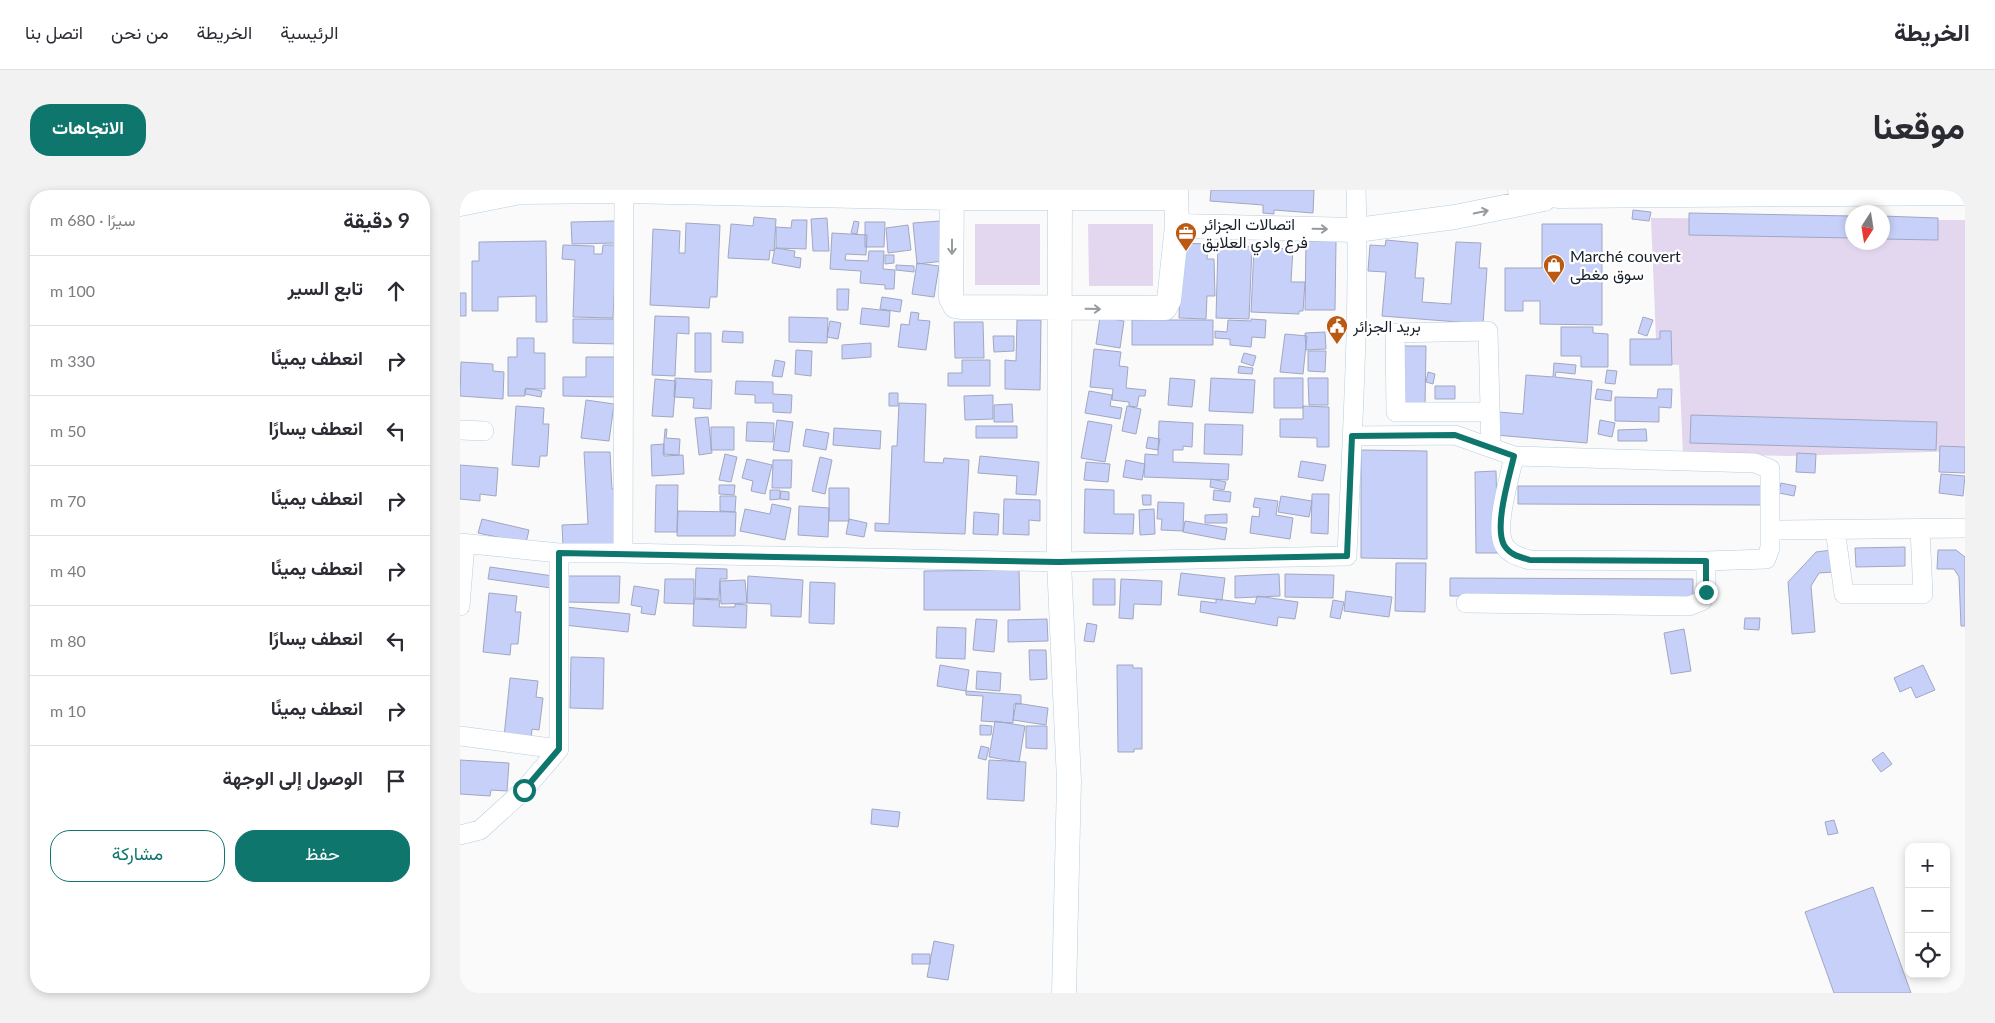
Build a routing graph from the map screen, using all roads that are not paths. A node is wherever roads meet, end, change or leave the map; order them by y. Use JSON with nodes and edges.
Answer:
{"nodes":[{"id":1,"x":1356,"y":190,"type":"edge"},
{"id":2,"x":1520,"y":190,"type":"edge"},
{"id":3,"x":520,"y":191,"type":"edge"},
{"id":4,"x":624,"y":191,"type":"edge"},
{"id":5,"x":1965,"y":193,"type":"edge"},
{"id":6,"x":952,"y":194,"type":"edge"},
{"id":7,"x":1060,"y":194,"type":"edge"},
{"id":8,"x":1176,"y":194,"type":"edge"},
{"id":9,"x":1558,"y":196,"type":"junction"},
{"id":10,"x":460,"y":204,"type":"edge"},
{"id":11,"x":1177,"y":226,"type":"junction"},
{"id":12,"x":1357,"y":230,"type":"junction"},
{"id":13,"x":1060,"y":308,"type":"junction"},
{"id":14,"x":1479,"y":412,"type":"dead end"},
{"id":15,"x":460,"y":430,"type":"edge"},
{"id":16,"x":484,"y":431,"type":"dead end"},
{"id":17,"x":1352,"y":436,"type":"junction"},
{"id":18,"x":1491,"y":447,"type":"junction"},
{"id":19,"x":1514,"y":456,"type":"junction"},
{"id":20,"x":1920,"y":528,"type":"junction"},
{"id":21,"x":1965,"y":528,"type":"edge"},
{"id":22,"x":1835,"y":529,"type":"junction"},
{"id":23,"x":1782,"y":530,"type":"dead end"},
{"id":24,"x":463,"y":543,"type":"edge"},
{"id":25,"x":559,"y":553,"type":"junction"},
{"id":26,"x":623,"y":553,"type":"junction"},
{"id":27,"x":1706,"y":561,"type":"junction"},
{"id":28,"x":1059,"y":562,"type":"junction"},
{"id":29,"x":1466,"y":603,"type":"dead end"},
{"id":30,"x":460,"y":606,"type":"edge"},
{"id":31,"x":460,"y":736,"type":"edge"},
{"id":32,"x":559,"y":749,"type":"junction"},
{"id":33,"x":460,"y":835,"type":"edge"},
{"id":34,"x":1064,"y":993,"type":"edge"}],
"edges":[{"from":1,"to":12,"type":"street"},
{"from":2,"to":9,"type":"main road"},
{"from":3,"to":4,"type":"main road"},
{"from":3,"to":10,"type":"main road"},
{"from":4,"to":6,"type":"main road"},
{"from":4,"to":26,"type":"street"},
{"from":5,"to":9,"type":"main road"},
{"from":6,"to":7,"type":"main road"},
{"from":6,"to":13,"type":"main road","one_way":true},
{"from":7,"to":8,"type":"main road"},
{"from":7,"to":13,"type":"main road"},
{"from":8,"to":11,"type":"main road"},
{"from":12,"to":9,"type":"main road","one_way":true},
{"from":11,"to":12,"type":"main road","one_way":true},
{"from":13,"to":11,"type":"main road","one_way":true},
{"from":12,"to":17,"type":"street"},
{"from":13,"to":28,"type":"main road"},
{"from":14,"to":18,"type":"street"},
{"from":15,"to":16,"type":"street"},
{"from":17,"to":18,"type":"street"},
{"from":17,"to":28,"type":"street"},
{"from":18,"to":19,"type":"street"},
{"from":19,"to":27,"type":"street"},
{"from":19,"to":27,"type":"street"},
{"from":20,"to":21,"type":"street"},
{"from":20,"to":22,"type":"street"},
{"from":20,"to":22,"type":"street"},
{"from":22,"to":23,"type":"street"},
{"from":24,"to":25,"type":"street"},
{"from":24,"to":30,"type":"street"},
{"from":25,"to":26,"type":"street"},
{"from":25,"to":32,"type":"street"},
{"from":26,"to":28,"type":"street"},
{"from":27,"to":29,"type":"street"},
{"from":28,"to":34,"type":"main road"},
{"from":31,"to":32,"type":"street"},
{"from":32,"to":33,"type":"street"}]}
